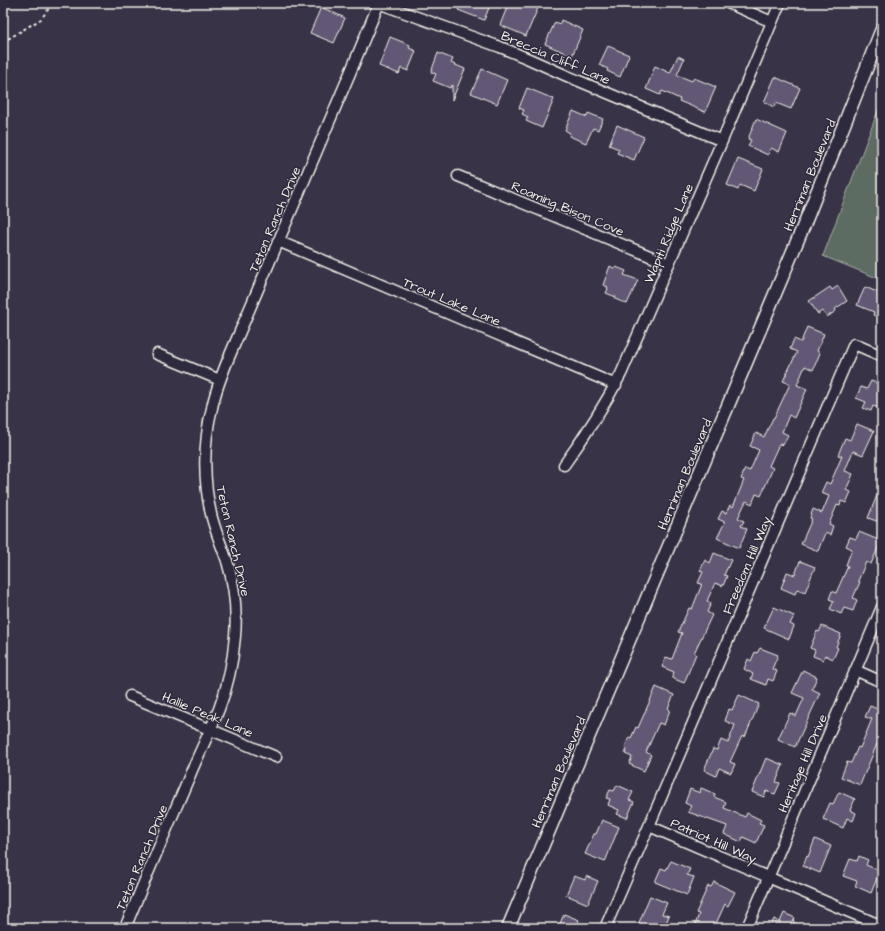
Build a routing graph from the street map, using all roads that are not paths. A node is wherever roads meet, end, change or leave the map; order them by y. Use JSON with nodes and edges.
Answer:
{"nodes":[{"id":1,"x":378,"y":3,"type":"edge"},
{"id":2,"x":728,"y":3,"type":"edge"},
{"id":3,"x":780,"y":3,"type":"edge"},
{"id":4,"x":772,"y":22,"type":"junction"},
{"id":5,"x":882,"y":29,"type":"edge"},
{"id":6,"x":722,"y":141,"type":"junction"},
{"id":7,"x":458,"y":176,"type":"dead end"},
{"id":8,"x":278,"y":241,"type":"junction"},
{"id":9,"x":669,"y":264,"type":"junction"},
{"id":10,"x":157,"y":354,"type":"dead end"},
{"id":11,"x":882,"y":356,"type":"edge"},
{"id":12,"x":220,"y":380,"type":"junction"},
{"id":13,"x":616,"y":385,"type":"junction"},
{"id":14,"x":564,"y":465,"type":"dead end"},
{"id":15,"x":882,"y":607,"type":"edge"},
{"id":16,"x":855,"y":670,"type":"junction"},
{"id":17,"x":882,"y":682,"type":"edge"},
{"id":18,"x":130,"y":696,"type":"dead end"},
{"id":19,"x":210,"y":729,"type":"junction"},
{"id":20,"x":276,"y":757,"type":"dead end"},
{"id":21,"x":649,"y":826,"type":"junction"},
{"id":22,"x":768,"y":878,"type":"junction"},
{"id":23,"x":882,"y":926,"type":"edge"},
{"id":24,"x":125,"y":928,"type":"edge"},
{"id":25,"x":508,"y":928,"type":"edge"},
{"id":26,"x":605,"y":928,"type":"edge"},
{"id":27,"x":747,"y":928,"type":"edge"}],
"edges":[{"from":1,"to":6,"type":"street","name":"Breccia Cliff Lane"},
{"from":1,"to":8,"type":"street","name":"Teton Ranch Drive"},
{"from":2,"to":4,"type":"street"},
{"from":3,"to":4,"type":"street","name":"Wapiti Ridge Lane"},
{"from":4,"to":6,"type":"street","name":"Wapiti Ridge Lane"},
{"from":5,"to":25,"type":"street","name":"Herriman Boulevard"},
{"from":6,"to":9,"type":"street","name":"Wapiti Ridge Lane"},
{"from":7,"to":9,"type":"street","name":"Roaming Bison Cove"},
{"from":8,"to":12,"type":"street","name":"Teton Ranch Drive"},
{"from":8,"to":13,"type":"street","name":"Trout Lake Lane"},
{"from":9,"to":13,"type":"street","name":"Wapiti Ridge Lane"},
{"from":10,"to":12,"type":"street"},
{"from":11,"to":21,"type":"street","name":"Freedom Hill Way"},
{"from":12,"to":19,"type":"street","name":"Teton Ranch Drive"},
{"from":13,"to":14,"type":"street","name":"Wapiti Ridge Lane"},
{"from":15,"to":16,"type":"street","name":"Heritage Hill Drive"},
{"from":16,"to":17,"type":"street"},
{"from":16,"to":22,"type":"street","name":"Heritage Hill Drive"},
{"from":18,"to":19,"type":"street","name":"Hallie Peak Lane"},
{"from":19,"to":20,"type":"street","name":"Hallie Peak Lane"},
{"from":19,"to":24,"type":"street","name":"Teton Ranch Drive"},
{"from":21,"to":22,"type":"street","name":"Patriot Hill Way"},
{"from":21,"to":26,"type":"street"},
{"from":22,"to":23,"type":"street","name":"Patriot Hill Way"},
{"from":22,"to":27,"type":"street","name":"Heritage Hill Drive"}]}
